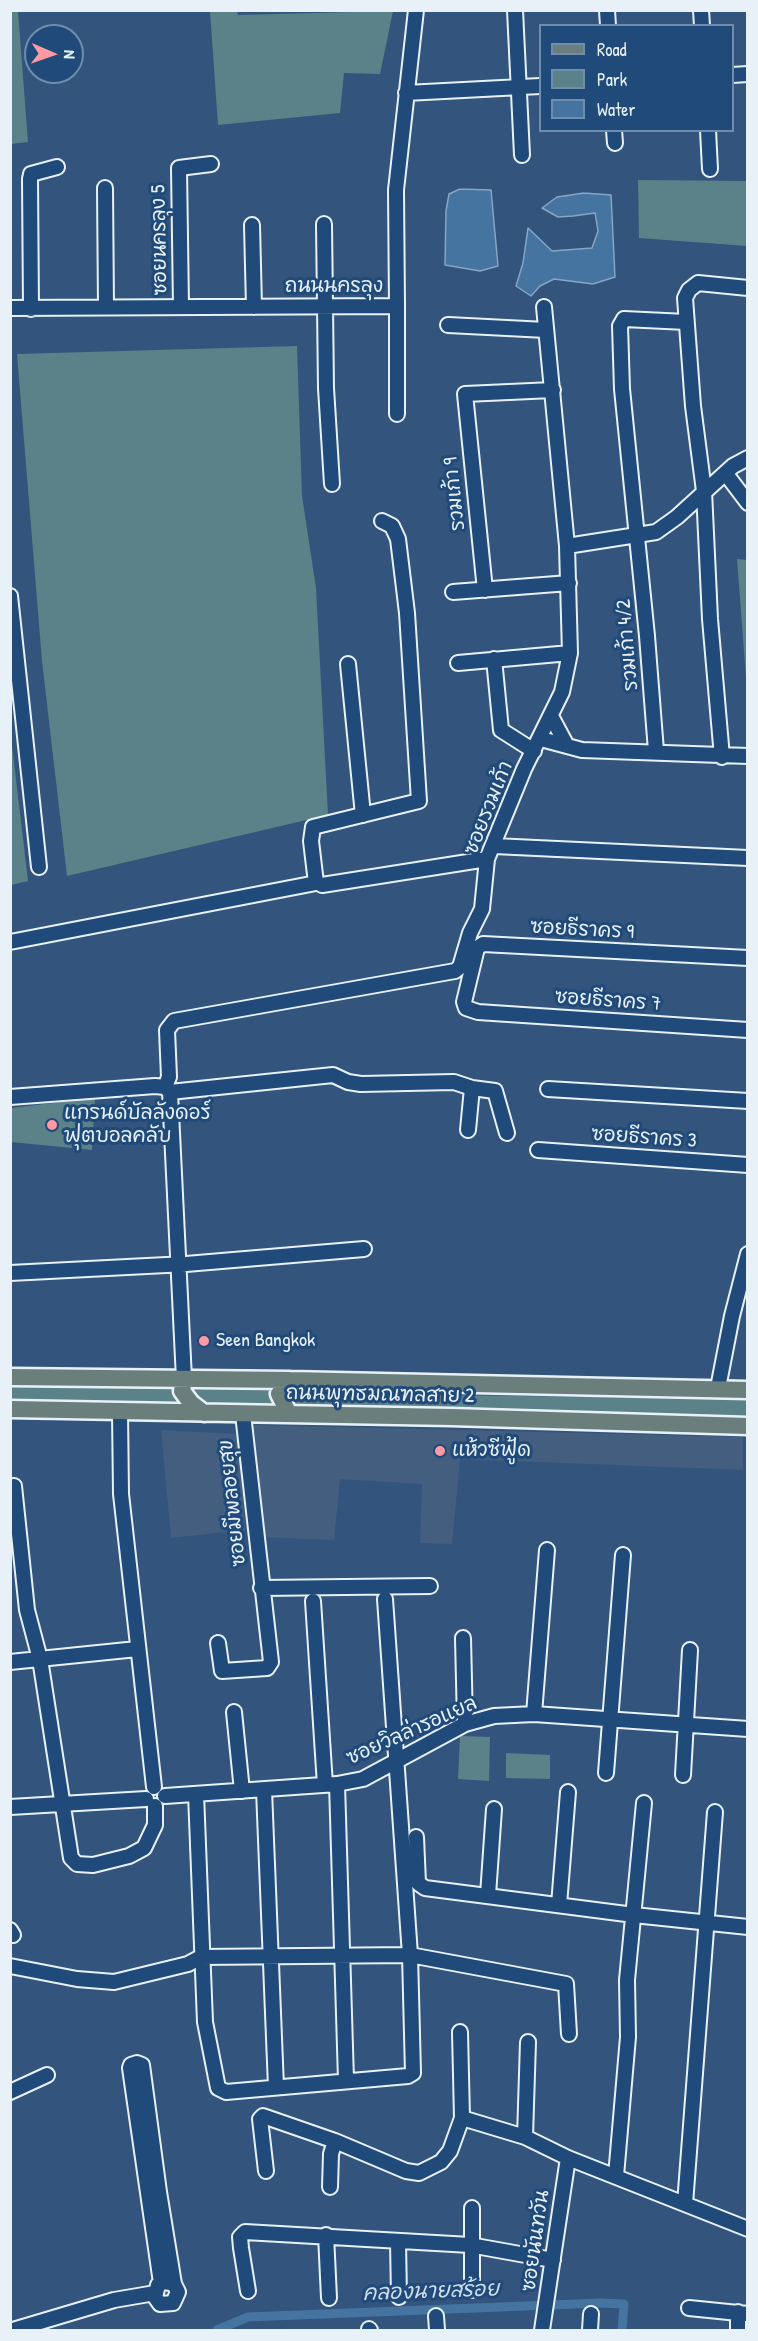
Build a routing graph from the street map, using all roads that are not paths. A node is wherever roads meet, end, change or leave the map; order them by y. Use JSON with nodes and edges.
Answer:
{"nodes":[{"id":1,"x":416,"y":10,"type":"edge"},
{"id":2,"x":515,"y":10,"type":"edge"},
{"id":3,"x":539,"y":86,"type":"edge"},
{"id":4,"x":516,"y":87,"type":"junction"},
{"id":5,"x":406,"y":93,"type":"junction"},
{"id":6,"x":708,"y":132,"type":"edge"},
{"id":7,"x":522,"y":155,"type":"dead end"},
{"id":8,"x":211,"y":164,"type":"dead end"},
{"id":9,"x":57,"y":167,"type":"dead end"},
{"id":10,"x":710,"y":169,"type":"dead end"},
{"id":11,"x":105,"y":188,"type":"dead end"},
{"id":12,"x":324,"y":224,"type":"dead end"},
{"id":13,"x":252,"y":225,"type":"dead end"},
{"id":14,"x":747,"y":288,"type":"edge"},
{"id":15,"x":325,"y":305,"type":"junction"},
{"id":16,"x":397,"y":306,"type":"junction"},
{"id":17,"x":106,"y":307,"type":"junction"},
{"id":18,"x":181,"y":307,"type":"junction"},
{"id":19,"x":254,"y":307,"type":"junction"},
{"id":20,"x":544,"y":307,"type":"dead end"},
{"id":21,"x":10,"y":308,"type":"edge"},
{"id":22,"x":31,"y":309,"type":"junction"},
{"id":23,"x":686,"y":322,"type":"junction"},
{"id":24,"x":448,"y":326,"type":"dead end"},
{"id":25,"x":546,"y":330,"type":"junction"},
{"id":26,"x":553,"y":390,"type":"junction"},
{"id":27,"x":465,"y":394,"type":"junction"},
{"id":28,"x":451,"y":396,"type":"dead end"},
{"id":29,"x":397,"y":414,"type":"dead end"},
{"id":30,"x":747,"y":458,"type":"edge"},
{"id":31,"x":726,"y":474,"type":"junction"},
{"id":32,"x":332,"y":484,"type":"dead end"},
{"id":33,"x":704,"y":491,"type":"junction"},
{"id":34,"x":747,"y":503,"type":"edge"},
{"id":35,"x":382,"y":520,"type":"dead end"},
{"id":36,"x":637,"y":536,"type":"junction"},
{"id":37,"x":567,"y":546,"type":"junction"},
{"id":38,"x":569,"y":582,"type":"junction"},
{"id":39,"x":485,"y":590,"type":"junction"},
{"id":40,"x":453,"y":592,"type":"dead end"},
{"id":41,"x":11,"y":598,"type":"edge"},
{"id":42,"x":570,"y":653,"type":"junction"},
{"id":43,"x":494,"y":659,"type":"junction"},
{"id":44,"x":458,"y":663,"type":"dead end"},
{"id":45,"x":348,"y":664,"type":"dead end"},
{"id":46,"x":14,"y":671,"type":"edge"},
{"id":47,"x":551,"y":716,"type":"junction"},
{"id":48,"x":537,"y":745,"type":"junction"},
{"id":49,"x":567,"y":746,"type":"junction"},
{"id":50,"x":656,"y":751,"type":"junction"},
{"id":51,"x":747,"y":756,"type":"edge"},
{"id":52,"x":722,"y":757,"type":"junction"},
{"id":53,"x":363,"y":815,"type":"junction"},
{"id":54,"x":494,"y":846,"type":"junction"},
{"id":55,"x":747,"y":858,"type":"edge"},
{"id":56,"x":487,"y":859,"type":"junction"},
{"id":57,"x":39,"y":867,"type":"dead end"},
{"id":58,"x":322,"y":885,"type":"dead end"},
{"id":59,"x":10,"y":942,"type":"edge"},
{"id":60,"x":747,"y":958,"type":"edge"},
{"id":61,"x":466,"y":1008,"type":"joint"},
{"id":62,"x":747,"y":1030,"type":"edge"},
{"id":63,"x":472,"y":1088,"type":"junction"},
{"id":64,"x":548,"y":1089,"type":"dead end"},
{"id":65,"x":167,"y":1090,"type":"junction"},
{"id":66,"x":10,"y":1097,"type":"edge"},
{"id":67,"x":747,"y":1101,"type":"edge"},
{"id":68,"x":468,"y":1130,"type":"dead end"},
{"id":69,"x":507,"y":1133,"type":"dead end"},
{"id":70,"x":538,"y":1150,"type":"dead end"},
{"id":71,"x":747,"y":1165,"type":"edge"},
{"id":72,"x":364,"y":1249,"type":"dead end"},
{"id":73,"x":747,"y":1254,"type":"edge"},
{"id":74,"x":180,"y":1265,"type":"junction"},
{"id":75,"x":10,"y":1273,"type":"edge"},
{"id":76,"x":10,"y":1377,"type":"edge"},
{"id":77,"x":184,"y":1379,"type":"junction"},
{"id":78,"x":290,"y":1380,"type":"junction"},
{"id":79,"x":718,"y":1388,"type":"junction"},
{"id":80,"x":747,"y":1390,"type":"edge"},
{"id":81,"x":10,"y":1410,"type":"edge"},
{"id":82,"x":120,"y":1412,"type":"junction"},
{"id":83,"x":204,"y":1413,"type":"junction"},
{"id":84,"x":243,"y":1414,"type":"junction"},
{"id":85,"x":289,"y":1414,"type":"junction"},
{"id":86,"x":747,"y":1426,"type":"edge"},
{"id":87,"x":14,"y":1486,"type":"dead end"},
{"id":88,"x":547,"y":1550,"type":"dead end"},
{"id":89,"x":622,"y":1555,"type":"dead end"},
{"id":90,"x":430,"y":1587,"type":"dead end"},
{"id":91,"x":261,"y":1588,"type":"junction"},
{"id":92,"x":385,"y":1599,"type":"dead end"},
{"id":93,"x":313,"y":1601,"type":"dead end"},
{"id":94,"x":463,"y":1638,"type":"dead end"},
{"id":95,"x":218,"y":1643,"type":"dead end"},
{"id":96,"x":137,"y":1648,"type":"junction"},
{"id":97,"x":690,"y":1650,"type":"dead end"},
{"id":98,"x":40,"y":1659,"type":"junction"},
{"id":99,"x":10,"y":1662,"type":"edge"},
{"id":100,"x":234,"y":1712,"type":"dead end"},
{"id":101,"x":534,"y":1714,"type":"junction"},
{"id":102,"x":610,"y":1719,"type":"junction"},
{"id":103,"x":465,"y":1724,"type":"junction"},
{"id":104,"x":687,"y":1724,"type":"junction"},
{"id":105,"x":747,"y":1729,"type":"edge"},
{"id":106,"x":396,"y":1763,"type":"junction"},
{"id":107,"x":606,"y":1773,"type":"dead end"},
{"id":108,"x":683,"y":1775,"type":"dead end"},
{"id":109,"x":331,"y":1785,"type":"junction"},
{"id":110,"x":264,"y":1790,"type":"junction"},
{"id":111,"x":242,"y":1791,"type":"junction"},
{"id":112,"x":568,"y":1792,"type":"dead end"},
{"id":113,"x":196,"y":1794,"type":"junction"},
{"id":114,"x":155,"y":1797,"type":"junction"},
{"id":115,"x":644,"y":1803,"type":"dead end"},
{"id":116,"x":61,"y":1804,"type":"junction"},
{"id":117,"x":10,"y":1807,"type":"edge"},
{"id":118,"x":494,"y":1809,"type":"dead end"},
{"id":119,"x":715,"y":1812,"type":"dead end"},
{"id":120,"x":416,"y":1837,"type":"dead end"},
{"id":121,"x":488,"y":1895,"type":"junction"},
{"id":122,"x":559,"y":1905,"type":"junction"},
{"id":123,"x":634,"y":1915,"type":"junction"},
{"id":124,"x":705,"y":1923,"type":"junction"},
{"id":125,"x":747,"y":1927,"type":"edge"},
{"id":126,"x":343,"y":1955,"type":"junction"},
{"id":127,"x":410,"y":1955,"type":"junction"},
{"id":128,"x":271,"y":1956,"type":"junction"},
{"id":129,"x":201,"y":1957,"type":"junction"},
{"id":130,"x":10,"y":1966,"type":"edge"},
{"id":131,"x":460,"y":2032,"type":"dead end"},
{"id":132,"x":569,"y":2034,"type":"dead end"},
{"id":133,"x":528,"y":2042,"type":"dead end"},
{"id":134,"x":47,"y":2075,"type":"dead end"},
{"id":135,"x":346,"y":2080,"type":"junction"},
{"id":136,"x":276,"y":2087,"type":"junction"},
{"id":137,"x":10,"y":2092,"type":"edge"},
{"id":138,"x":141,"y":2103,"type":"dead end"},
{"id":139,"x":462,"y":2118,"type":"junction"},
{"id":140,"x":525,"y":2137,"type":"junction"},
{"id":141,"x":335,"y":2141,"type":"junction"},
{"id":142,"x":568,"y":2158,"type":"junction"},
{"id":143,"x":266,"y":2171,"type":"dead end"},
{"id":144,"x":616,"y":2176,"type":"junction"},
{"id":145,"x":330,"y":2187,"type":"dead end"},
{"id":146,"x":685,"y":2204,"type":"junction"},
{"id":147,"x":472,"y":2208,"type":"dead end"},
{"id":148,"x":747,"y":2229,"type":"edge"},
{"id":149,"x":326,"y":2235,"type":"junction"},
{"id":150,"x":398,"y":2241,"type":"junction"},
{"id":151,"x":470,"y":2245,"type":"junction"},
{"id":152,"x":554,"y":2260,"type":"junction"},
{"id":153,"x":472,"y":2290,"type":"dead end"},
{"id":154,"x":248,"y":2291,"type":"dead end"},
{"id":155,"x":399,"y":2297,"type":"dead end"},
{"id":156,"x":330,"y":2298,"type":"dead end"},
{"id":157,"x":689,"y":2308,"type":"dead end"},
{"id":158,"x":743,"y":2313,"type":"edge"},
{"id":159,"x":591,"y":2314,"type":"dead end"},
{"id":160,"x":436,"y":2316,"type":"dead end"},
{"id":161,"x":13,"y":2331,"type":"edge"},
{"id":162,"x":437,"y":2331,"type":"edge"},
{"id":163,"x":542,"y":2331,"type":"edge"},
{"id":164,"x":590,"y":2331,"type":"edge"},
{"id":165,"x":738,"y":2331,"type":"edge"}],
"edges":[{"from":1,"to":5,"type":"street","name":"ถนนนครลุง"},
{"from":2,"to":4,"type":"street"},
{"from":3,"to":4,"type":"street"},
{"from":4,"to":5,"type":"street"},
{"from":4,"to":7,"type":"street"},
{"from":5,"to":16,"type":"street","name":"ถนนนครลุง"},
{"from":6,"to":10,"type":"street"},
{"from":8,"to":18,"type":"street","name":"ซอยนครลุง 5"},
{"from":9,"to":22,"type":"street"},
{"from":11,"to":17,"type":"street"},
{"from":12,"to":15,"type":"street"},
{"from":13,"to":19,"type":"street"},
{"from":14,"to":23,"type":"street"},
{"from":15,"to":16,"type":"street","name":"ถนนนครลุง"},
{"from":15,"to":19,"type":"street","name":"ถนนนครลุง"},
{"from":15,"to":32,"type":"street"},
{"from":16,"to":29,"type":"street"},
{"from":17,"to":18,"type":"street","name":"ถนนนครลุง"},
{"from":17,"to":22,"type":"street","name":"ถนนนครลุง"},
{"from":18,"to":19,"type":"street","name":"ถนนนครลุง"},
{"from":20,"to":25,"type":"street","name":"ซอยรวมเก้า"},
{"from":21,"to":22,"type":"street","name":"ถนนนครลุง"},
{"from":23,"to":33,"type":"street"},
{"from":23,"to":36,"type":"street","name":"รวมเก้า 4/2"},
{"from":24,"to":25,"type":"street"},
{"from":25,"to":26,"type":"street","name":"ซอยรวมเก้า"},
{"from":26,"to":27,"type":"street"},
{"from":26,"to":37,"type":"street","name":"ซอยรวมเก้า"},
{"from":27,"to":28,"type":"street"},
{"from":27,"to":39,"type":"street","name":"รวมเก้า 9"},
{"from":30,"to":31,"type":"street"},
{"from":31,"to":33,"type":"street"},
{"from":31,"to":34,"type":"street"},
{"from":33,"to":36,"type":"street"},
{"from":33,"to":52,"type":"street"},
{"from":35,"to":53,"type":"street"},
{"from":36,"to":37,"type":"street"},
{"from":36,"to":50,"type":"street","name":"รวมเก้า 4/2"},
{"from":37,"to":38,"type":"street","name":"ซอยรวมเก้า"},
{"from":38,"to":39,"type":"street"},
{"from":38,"to":42,"type":"street","name":"ซอยรวมเก้า"},
{"from":39,"to":40,"type":"street"},
{"from":41,"to":46,"type":"street"},
{"from":42,"to":43,"type":"street"},
{"from":42,"to":47,"type":"street","name":"ซอยรวมเก้า"},
{"from":43,"to":44,"type":"street"},
{"from":43,"to":48,"type":"street"},
{"from":45,"to":53,"type":"street"},
{"from":46,"to":57,"type":"street"},
{"from":47,"to":48,"type":"street","name":"ซอยรวมเก้า"},
{"from":47,"to":49,"type":"street"},
{"from":48,"to":49,"type":"street"},
{"from":48,"to":54,"type":"street","name":"ซอยรวมเก้า"},
{"from":49,"to":50,"type":"street"},
{"from":50,"to":52,"type":"street"},
{"from":51,"to":52,"type":"street"},
{"from":53,"to":59,"type":"street"},
{"from":54,"to":55,"type":"street"},
{"from":54,"to":56,"type":"street","name":"ซอยรวมเก้า"},
{"from":56,"to":58,"type":"street"},
{"from":56,"to":65,"type":"street","name":"ซอยรวมเก้า"},
{"from":60,"to":61,"type":"street","name":"ซอยธีราคร 9"},
{"from":61,"to":62,"type":"street","name":"ซอยธีราคร 7"},
{"from":63,"to":65,"type":"street"},
{"from":63,"to":68,"type":"street"},
{"from":63,"to":69,"type":"street"},
{"from":64,"to":67,"type":"street"},
{"from":65,"to":66,"type":"street"},
{"from":65,"to":74,"type":"street"},
{"from":70,"to":71,"type":"street","name":"ซอยธีราคร 3"},
{"from":72,"to":74,"type":"street"},
{"from":73,"to":79,"type":"street"},
{"from":74,"to":75,"type":"street"},
{"from":74,"to":77,"type":"street"},
{"from":76,"to":77,"type":"main road","name":"ถนนพุทธมณฑลสาย 2"},
{"from":77,"to":78,"type":"main road","name":"ถนนพุทธมณฑลสาย 2"},
{"from":77,"to":83,"type":"main road"},
{"from":78,"to":79,"type":"main road","name":"ถนนพุทธมณฑลสาย 2"},
{"from":78,"to":85,"type":"main road"},
{"from":79,"to":80,"type":"main road","name":"ถนนพุทธมณฑลสาย 2"},
{"from":81,"to":82,"type":"main road","name":"ถนนพุทธมณฑลสาย 2"},
{"from":82,"to":83,"type":"main road","name":"ถนนพุทธมณฑลสาย 2"},
{"from":82,"to":96,"type":"street"},
{"from":83,"to":84,"type":"main road","name":"ถนนพุทธมณฑลสาย 2"},
{"from":84,"to":85,"type":"main road","name":"ถนนพุทธมณฑลสาย 2"},
{"from":84,"to":91,"type":"street","name":"ซอยมีพลอยสุข"},
{"from":85,"to":86,"type":"main road","name":"ถนนพุทธมณฑลสาย 2"},
{"from":87,"to":98,"type":"street"},
{"from":88,"to":101,"type":"street"},
{"from":89,"to":102,"type":"street"},
{"from":90,"to":91,"type":"street","name":"ซอยมีพลอยสุข"},
{"from":91,"to":95,"type":"street","name":"ซอยมีพลอยสุข"},
{"from":92,"to":106,"type":"street"},
{"from":93,"to":109,"type":"street"},
{"from":94,"to":103,"type":"street"},
{"from":96,"to":98,"type":"street"},
{"from":96,"to":114,"type":"street"},
{"from":97,"to":104,"type":"street"},
{"from":98,"to":99,"type":"street"},
{"from":98,"to":116,"type":"street"},
{"from":100,"to":111,"type":"street"},
{"from":101,"to":102,"type":"street","name":"ซอยวิลล่ารอแยล"},
{"from":101,"to":103,"type":"street","name":"ซอยวิลล่ารอแยล"},
{"from":102,"to":104,"type":"street","name":"ซอยวิลล่ารอแยล"},
{"from":102,"to":107,"type":"street"},
{"from":103,"to":106,"type":"street","name":"ซอยวิลล่ารอแยล"},
{"from":104,"to":105,"type":"street","name":"ซอยวิลล่ารอแยล"},
{"from":104,"to":108,"type":"street"},
{"from":106,"to":109,"type":"street","name":"ซอยวิลล่ารอแยล"},
{"from":106,"to":127,"type":"street"},
{"from":109,"to":110,"type":"street","name":"ซอยวิลล่ารอแยล"},
{"from":109,"to":126,"type":"street"},
{"from":110,"to":111,"type":"street","name":"ซอยวิลล่ารอแยล"},
{"from":110,"to":128,"type":"street"},
{"from":111,"to":113,"type":"street","name":"ซอยวิลล่ารอแยล"},
{"from":112,"to":122,"type":"street"},
{"from":113,"to":114,"type":"street","name":"ซอยวิลล่ารอแยล"},
{"from":113,"to":129,"type":"street"},
{"from":114,"to":116,"type":"street","name":"ซอยวิลล่ารอแยล"},
{"from":114,"to":116,"type":"street"},
{"from":115,"to":123,"type":"street"},
{"from":116,"to":117,"type":"street","name":"ซอยวิลล่ารอแยล"},
{"from":118,"to":121,"type":"street"},
{"from":119,"to":124,"type":"street"},
{"from":120,"to":121,"type":"street"},
{"from":121,"to":122,"type":"street"},
{"from":122,"to":123,"type":"street"},
{"from":123,"to":124,"type":"street"},
{"from":123,"to":144,"type":"street"},
{"from":124,"to":125,"type":"street"},
{"from":124,"to":146,"type":"street"},
{"from":126,"to":127,"type":"street"},
{"from":126,"to":128,"type":"street"},
{"from":126,"to":135,"type":"street"},
{"from":127,"to":132,"type":"street"},
{"from":127,"to":135,"type":"street"},
{"from":128,"to":129,"type":"street"},
{"from":128,"to":136,"type":"street"},
{"from":129,"to":130,"type":"street"},
{"from":129,"to":136,"type":"street"},
{"from":131,"to":139,"type":"street"},
{"from":133,"to":140,"type":"street"},
{"from":134,"to":137,"type":"street"},
{"from":135,"to":136,"type":"street"},
{"from":138,"to":161,"type":"street"},
{"from":139,"to":140,"type":"street"},
{"from":139,"to":141,"type":"street"},
{"from":140,"to":142,"type":"street"},
{"from":141,"to":143,"type":"street"},
{"from":141,"to":145,"type":"street"},
{"from":142,"to":144,"type":"street"},
{"from":142,"to":152,"type":"street","name":"ซอยนันทวัน"},
{"from":144,"to":146,"type":"street"},
{"from":146,"to":148,"type":"street"},
{"from":147,"to":151,"type":"street"},
{"from":149,"to":150,"type":"street"},
{"from":149,"to":154,"type":"street"},
{"from":149,"to":156,"type":"street"},
{"from":150,"to":151,"type":"street"},
{"from":150,"to":155,"type":"street"},
{"from":151,"to":152,"type":"street"},
{"from":151,"to":153,"type":"street"},
{"from":152,"to":163,"type":"street","name":"ซอยนันทวัน"},
{"from":157,"to":158,"type":"street"},
{"from":158,"to":165,"type":"street"},
{"from":159,"to":164,"type":"street"},
{"from":160,"to":162,"type":"street"}]}
